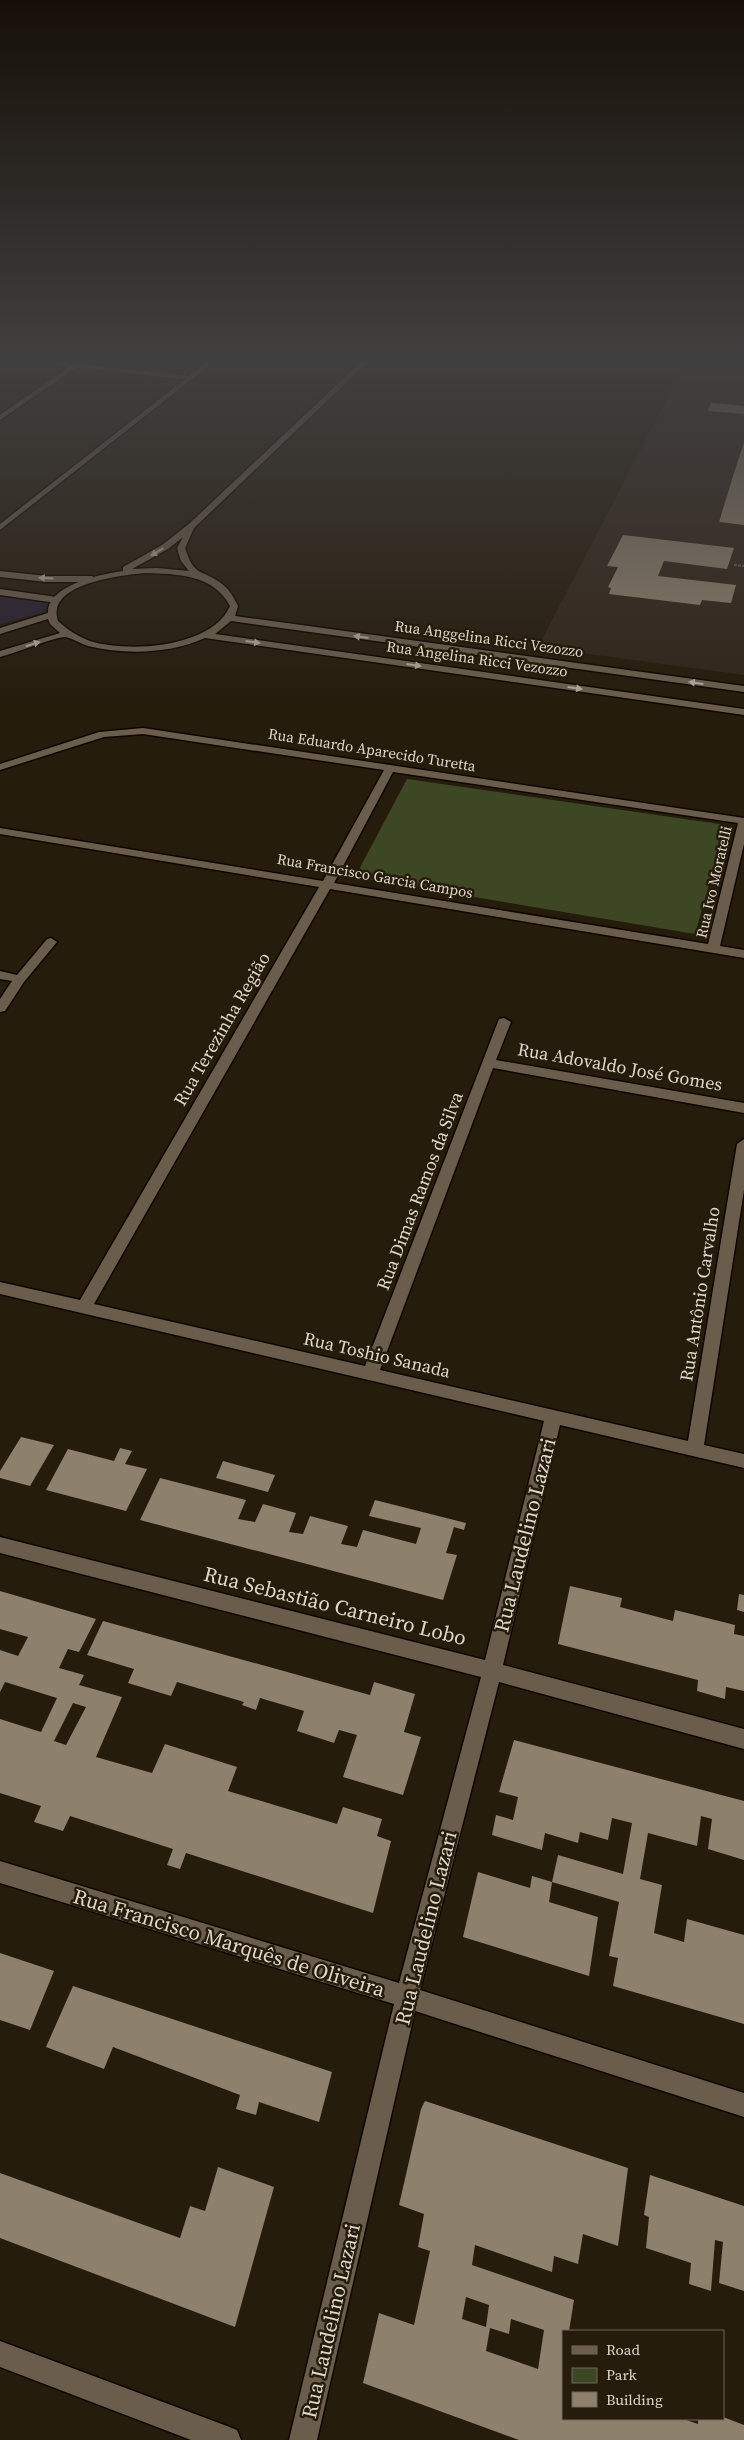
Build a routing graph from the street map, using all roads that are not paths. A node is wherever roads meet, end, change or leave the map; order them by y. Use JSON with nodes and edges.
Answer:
{"nodes":[{"id":1,"x":68,"y":475,"type":"edge"},
{"id":2,"x":246,"y":475,"type":"edge"},
{"id":3,"x":193,"y":525,"type":"junction"},
{"id":4,"x":0,"y":528,"type":"edge"},
{"id":5,"x":118,"y":573,"type":"junction"},
{"id":6,"x":0,"y":574,"type":"edge"},
{"id":7,"x":198,"y":576,"type":"junction"},
{"id":8,"x":92,"y":579,"type":"junction"},
{"id":9,"x":0,"y":592,"type":"edge"},
{"id":10,"x":57,"y":600,"type":"junction"},
{"id":11,"x":51,"y":615,"type":"junction"},
{"id":12,"x":229,"y":618,"type":"junction"},
{"id":13,"x":0,"y":631,"type":"edge"},
{"id":14,"x":65,"y":634,"type":"junction"},
{"id":15,"x":205,"y":635,"type":"junction"},
{"id":16,"x":0,"y":654,"type":"edge"},
{"id":17,"x":744,"y":690,"type":"edge"},
{"id":18,"x":744,"y":712,"type":"edge"},
{"id":19,"x":0,"y":767,"type":"edge"},
{"id":20,"x":390,"y":768,"type":"junction"},
{"id":21,"x":744,"y":821,"type":"edge"},
{"id":22,"x":0,"y":831,"type":"edge"},
{"id":23,"x":327,"y":884,"type":"junction"},
{"id":24,"x":51,"y":942,"type":"dead end"},
{"id":25,"x":714,"y":949,"type":"junction"},
{"id":26,"x":744,"y":954,"type":"edge"},
{"id":27,"x":0,"y":975,"type":"edge"},
{"id":28,"x":20,"y":979,"type":"junction"},
{"id":29,"x":0,"y":1008,"type":"edge"},
{"id":30,"x":504,"y":1022,"type":"dead end"},
{"id":31,"x":490,"y":1063,"type":"junction"},
{"id":32,"x":744,"y":1108,"type":"edge"},
{"id":33,"x":744,"y":1144,"type":"edge"},
{"id":34,"x":0,"y":1288,"type":"edge"},
{"id":35,"x":84,"y":1307,"type":"junction"},
{"id":36,"x":370,"y":1374,"type":"junction"},
{"id":37,"x":554,"y":1416,"type":"junction"},
{"id":38,"x":695,"y":1449,"type":"junction"},
{"id":39,"x":744,"y":1461,"type":"edge"},
{"id":40,"x":0,"y":1545,"type":"edge"},
{"id":41,"x":492,"y":1671,"type":"junction"},
{"id":42,"x":744,"y":1739,"type":"edge"},
{"id":43,"x":0,"y":1872,"type":"edge"},
{"id":44,"x":407,"y":1997,"type":"junction"},
{"id":45,"x":744,"y":2105,"type":"edge"},
{"id":46,"x":0,"y":2354,"type":"edge"},
{"id":47,"x":227,"y":2440,"type":"edge"},
{"id":48,"x":303,"y":2440,"type":"edge"}],
"edges":[{"from":1,"to":4,"type":"street"},
{"from":2,"to":3,"type":"street"},
{"from":3,"to":5,"type":"street","one_way":true},
{"from":3,"to":7,"type":"street"},
{"from":5,"to":7,"type":"street"},
{"from":5,"to":8,"type":"street"},
{"from":8,"to":6,"type":"street","one_way":true},
{"from":7,"to":12,"type":"street"},
{"from":8,"to":10,"type":"street"},
{"from":9,"to":10,"type":"street"},
{"from":10,"to":11,"type":"street"},
{"from":11,"to":13,"type":"street"},
{"from":11,"to":14,"type":"street"},
{"from":12,"to":15,"type":"street"},
{"from":17,"to":12,"type":"street","name":"Rua Anggelina Ricci Vezozzo","one_way":true},
{"from":14,"to":15,"type":"street"},
{"from":16,"to":14,"type":"street","one_way":true},
{"from":15,"to":18,"type":"street","name":"Rua Angelina Ricci Vezozzo","one_way":true},
{"from":19,"to":20,"type":"street","name":"Rua Eduardo Aparecido Turetta"},
{"from":20,"to":21,"type":"street","name":"Rua Eduardo Aparecido Turetta"},
{"from":20,"to":23,"type":"street","name":"Rua Terezinha Região"},
{"from":21,"to":25,"type":"street","name":"Rua Ivo Moratelli"},
{"from":22,"to":23,"type":"street","name":"Rua Francisco Garcia Campos"},
{"from":23,"to":25,"type":"street","name":"Rua Francisco Garcia Campos"},
{"from":23,"to":35,"type":"street","name":"Rua Terezinha Região"},
{"from":24,"to":28,"type":"street"},
{"from":25,"to":26,"type":"street","name":"Rua Francisco Garcia Campos"},
{"from":27,"to":28,"type":"street"},
{"from":28,"to":29,"type":"street"},
{"from":30,"to":31,"type":"street","name":"Rua Dimas Ramos da Silva"},
{"from":31,"to":32,"type":"street","name":"Rua Adovaldo José Gomes"},
{"from":31,"to":36,"type":"street","name":"Rua Dimas Ramos da Silva"},
{"from":33,"to":38,"type":"street","name":"Rua Antônio Carvalho"},
{"from":34,"to":35,"type":"street","name":"Rua Toshio Sanada"},
{"from":35,"to":36,"type":"street","name":"Rua Toshio Sanada"},
{"from":36,"to":37,"type":"street","name":"Rua Toshio Sanada"},
{"from":37,"to":38,"type":"street","name":"Rua Toshio Sanada"},
{"from":37,"to":41,"type":"street","name":"Rua Laudelino Lazari"},
{"from":38,"to":39,"type":"street","name":"Rua Toshio Sanada"},
{"from":40,"to":41,"type":"street","name":"Rua Sebastião Carneiro Lobo"},
{"from":41,"to":42,"type":"street","name":"Rua Sebastião Carneiro Lobo"},
{"from":41,"to":44,"type":"street","name":"Rua Laudelino Lazari"},
{"from":43,"to":44,"type":"street","name":"Rua Francisco Marquês de Oliveira"},
{"from":44,"to":45,"type":"street","name":"Rua Francisco Marquês de Oliveira"},
{"from":44,"to":48,"type":"street","name":"Rua Laudelino Lazari"},
{"from":46,"to":47,"type":"street"}]}
